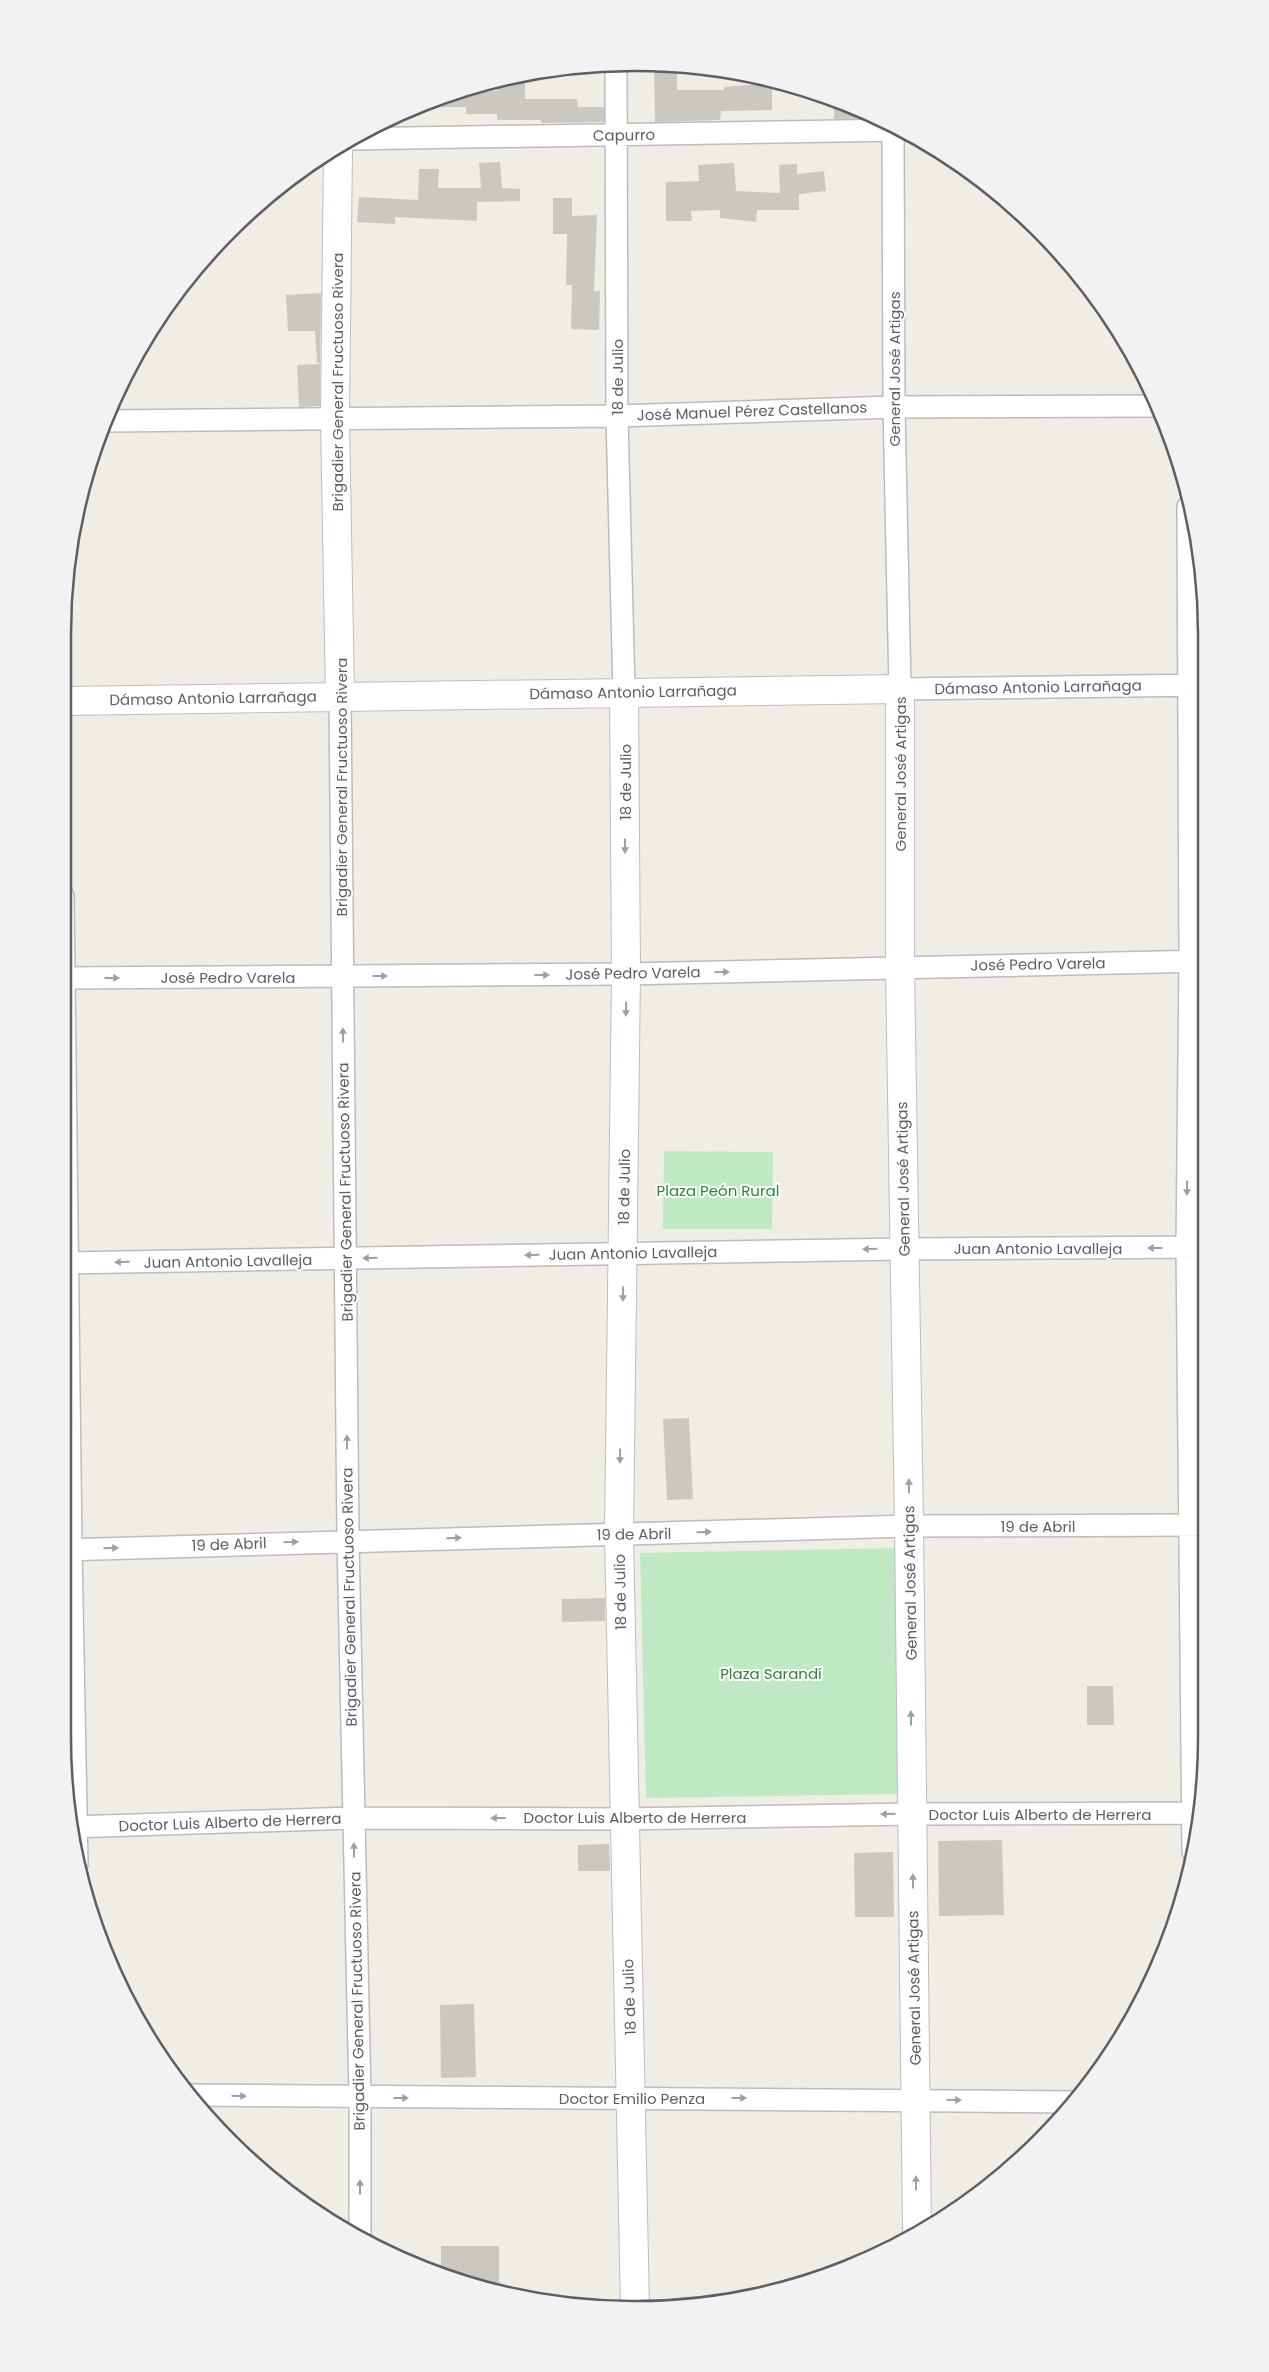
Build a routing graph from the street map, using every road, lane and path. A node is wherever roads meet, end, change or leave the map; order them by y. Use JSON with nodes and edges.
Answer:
{"nodes":[{"id":1,"x":616,"y":71,"type":"edge"},
{"id":2,"x":882,"y":128,"type":"edge"},
{"id":3,"x":617,"y":135,"type":"junction"},
{"id":4,"x":895,"y":135,"type":"edge"},
{"id":5,"x":368,"y":139,"type":"edge"},
{"id":6,"x":338,"y":156,"type":"edge"},
{"id":7,"x":1149,"y":406,"type":"edge"},
{"id":8,"x":894,"y":407,"type":"junction"},
{"id":9,"x":617,"y":416,"type":"junction"},
{"id":10,"x":335,"y":420,"type":"junction"},
{"id":11,"x":113,"y":421,"type":"edge"},
{"id":12,"x":1189,"y":538,"type":"edge"},
{"id":13,"x":1195,"y":684,"type":"edge"},
{"id":14,"x":900,"y":688,"type":"junction"},
{"id":15,"x":624,"y":692,"type":"junction"},
{"id":16,"x":340,"y":696,"type":"junction"},
{"id":17,"x":71,"y":701,"type":"edge"},
{"id":18,"x":1197,"y":961,"type":"edge"},
{"id":19,"x":900,"y":967,"type":"junction"},
{"id":20,"x":626,"y":974,"type":"junction"},
{"id":21,"x":342,"y":976,"type":"junction"},
{"id":22,"x":71,"y":978,"type":"edge"},
{"id":23,"x":1195,"y":1247,"type":"edge"},
{"id":24,"x":904,"y":1249,"type":"junction"},
{"id":25,"x":623,"y":1254,"type":"junction"},
{"id":26,"x":346,"y":1259,"type":"junction"},
{"id":27,"x":71,"y":1263,"type":"edge"},
{"id":28,"x":909,"y":1526,"type":"junction"},
{"id":29,"x":1197,"y":1526,"type":"edge"},
{"id":30,"x":619,"y":1534,"type":"junction"},
{"id":31,"x":348,"y":1540,"type":"junction"},
{"id":32,"x":71,"y":1550,"type":"edge"},
{"id":33,"x":71,"y":1688,"type":"edge"},
{"id":34,"x":1196,"y":1782,"type":"edge"},
{"id":35,"x":74,"y":1793,"type":"edge"},
{"id":36,"x":1193,"y":1813,"type":"edge"},
{"id":37,"x":912,"y":1814,"type":"junction"},
{"id":38,"x":353,"y":1818,"type":"junction"},
{"id":39,"x":624,"y":1819,"type":"junction"},
{"id":40,"x":79,"y":1827,"type":"edge"},
{"id":41,"x":201,"y":2096,"type":"edge"},
{"id":42,"x":360,"y":2098,"type":"junction"},
{"id":43,"x":632,"y":2098,"type":"junction"},
{"id":44,"x":915,"y":2099,"type":"junction"},
{"id":45,"x":1064,"y":2102,"type":"edge"},
{"id":46,"x":917,"y":2224,"type":"edge"},
{"id":47,"x":360,"y":2229,"type":"edge"},
{"id":48,"x":635,"y":2301,"type":"edge"}],
"edges":[{"from":1,"to":3,"type":"street","name":"18 de Julio"},
{"from":2,"to":3,"type":"street","name":"Capurro"},
{"from":3,"to":5,"type":"street","name":"Capurro"},
{"from":3,"to":9,"type":"street","name":"18 de Julio"},
{"from":4,"to":8,"type":"street","name":"General José Artigas"},
{"from":6,"to":10,"type":"street","name":"Brigadier General Fructuoso Rivera"},
{"from":7,"to":8,"type":"street","name":"José Manuel Pérez Castellanos"},
{"from":8,"to":9,"type":"street","name":"José Manuel Pérez Castellanos"},
{"from":8,"to":14,"type":"street","name":"General José Artigas"},
{"from":9,"to":10,"type":"street","name":"José Manuel Pérez Castellanos"},
{"from":9,"to":15,"type":"street","name":"18 de Julio"},
{"from":10,"to":11,"type":"street","name":"José Manuel Pérez Castellanos"},
{"from":10,"to":16,"type":"street","name":"Brigadier General Fructuoso Rivera"},
{"from":12,"to":13,"type":"street"},
{"from":13,"to":14,"type":"street","name":"Dámaso Antonio Larrañaga"},
{"from":13,"to":18,"type":"street"},
{"from":14,"to":15,"type":"street","name":"Dámaso Antonio Larrañaga"},
{"from":14,"to":19,"type":"street","name":"General José Artigas"},
{"from":15,"to":16,"type":"street","name":"Dámaso Antonio Larrañaga"},
{"from":15,"to":20,"type":"street","name":"18 de Julio","one_way":true},
{"from":16,"to":17,"type":"street","name":"Dámaso Antonio Larrañaga"},
{"from":16,"to":21,"type":"street","name":"Brigadier General Fructuoso Rivera"},
{"from":18,"to":19,"type":"street","name":"José Pedro Varela"},
{"from":18,"to":23,"type":"street","one_way":true},
{"from":20,"to":19,"type":"street","name":"José Pedro Varela","one_way":true},
{"from":19,"to":24,"type":"street","name":"General José Artigas"},
{"from":21,"to":20,"type":"street","name":"José Pedro Varela","one_way":true},
{"from":20,"to":25,"type":"street","name":"18 de Julio","one_way":true},
{"from":22,"to":21,"type":"street","name":"José Pedro Varela","one_way":true},
{"from":26,"to":21,"type":"street","name":"Brigadier General Fructuoso Rivera","one_way":true},
{"from":23,"to":24,"type":"street","name":"Juan Antonio Lavalleja","one_way":true},
{"from":23,"to":29,"type":"street"},
{"from":24,"to":25,"type":"street","name":"Juan Antonio Lavalleja","one_way":true},
{"from":28,"to":24,"type":"street","name":"General José Artigas","one_way":true},
{"from":25,"to":26,"type":"street","name":"Juan Antonio Lavalleja","one_way":true},
{"from":25,"to":30,"type":"street","name":"18 de Julio","one_way":true},
{"from":26,"to":27,"type":"street","name":"Juan Antonio Lavalleja","one_way":true},
{"from":31,"to":26,"type":"street","name":"Brigadier General Fructuoso Rivera","one_way":true},
{"from":28,"to":29,"type":"street","name":"19 de Abril"},
{"from":30,"to":28,"type":"street","name":"19 de Abril","one_way":true},
{"from":37,"to":28,"type":"street","name":"General José Artigas","one_way":true},
{"from":29,"to":34,"type":"street"},
{"from":31,"to":30,"type":"street","name":"19 de Abril","one_way":true},
{"from":30,"to":39,"type":"street","name":"18 de Julio"},
{"from":32,"to":31,"type":"street","name":"19 de Abril","one_way":true},
{"from":31,"to":38,"type":"street","name":"Brigadier General Fructuoso Rivera"},
{"from":33,"to":35,"type":"street"},
{"from":36,"to":37,"type":"street","name":"Doctor Luis Alberto de Herrera"},
{"from":37,"to":39,"type":"street","name":"Doctor Luis Alberto de Herrera","one_way":true},
{"from":44,"to":37,"type":"street","name":"General José Artigas","one_way":true},
{"from":39,"to":38,"type":"street","name":"Doctor Luis Alberto de Herrera","one_way":true},
{"from":38,"to":40,"type":"street","name":"Doctor Luis Alberto de Herrera"},
{"from":42,"to":38,"type":"street","name":"Brigadier General Fructuoso Rivera","one_way":true},
{"from":39,"to":43,"type":"street","name":"18 de Julio"},
{"from":41,"to":42,"type":"street","name":"Doctor Emilio Penza","one_way":true},
{"from":42,"to":43,"type":"street","name":"Doctor Emilio Penza","one_way":true},
{"from":47,"to":42,"type":"street","name":"Brigadier General Fructuoso Rivera","one_way":true},
{"from":43,"to":44,"type":"street","name":"Doctor Emilio Penza","one_way":true},
{"from":43,"to":48,"type":"street","name":"18 de Julio"},
{"from":44,"to":45,"type":"street","name":"Doctor Emilio Penza","one_way":true},
{"from":46,"to":44,"type":"street","name":"General José Artigas","one_way":true}]}
